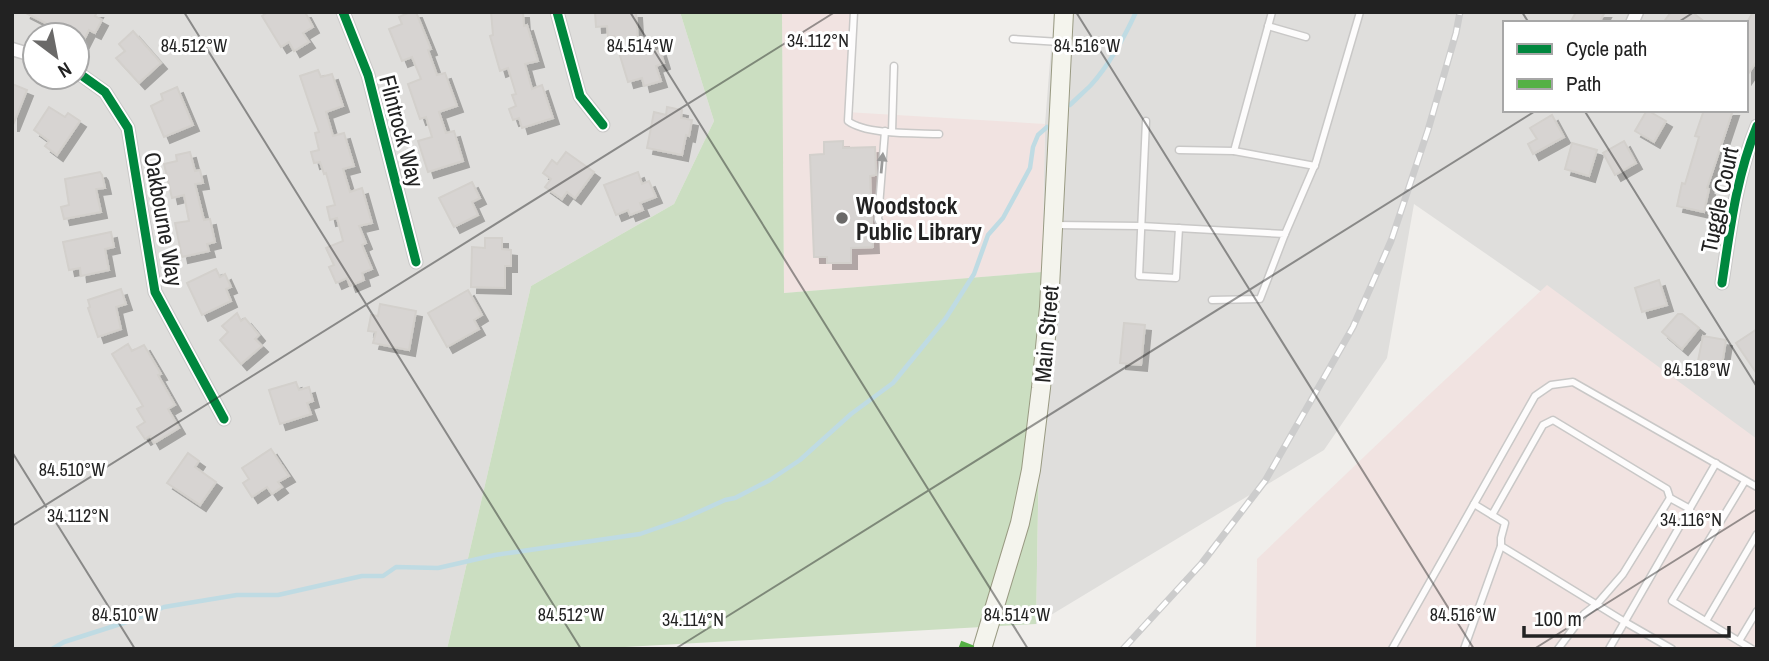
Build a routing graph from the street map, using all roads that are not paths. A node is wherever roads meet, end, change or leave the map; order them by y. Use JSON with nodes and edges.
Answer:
{"nodes":[{"id":1,"x":342,"y":12,"type":"edge"},
{"id":2,"x":557,"y":12,"type":"edge"},
{"id":3,"x":854,"y":12,"type":"edge"},
{"id":4,"x":1064,"y":12,"type":"edge"},
{"id":5,"x":1272,"y":12,"type":"edge"},
{"id":6,"x":1360,"y":12,"type":"edge"},
{"id":7,"x":1268,"y":26,"type":"junction"},
{"id":8,"x":1306,"y":37,"type":"dead end"},
{"id":9,"x":1013,"y":40,"type":"dead end"},
{"id":10,"x":1062,"y":42,"type":"junction"},
{"id":11,"x":894,"y":66,"type":"dead end"},
{"id":12,"x":91,"y":82,"type":"edge"},
{"id":13,"x":1146,"y":121,"type":"dead end"},
{"id":14,"x":603,"y":125,"type":"dead end"},
{"id":15,"x":1757,"y":127,"type":"edge"},
{"id":16,"x":888,"y":132,"type":"junction"},
{"id":17,"x":939,"y":134,"type":"dead end"},
{"id":18,"x":1179,"y":150,"type":"dead end"},
{"id":19,"x":1234,"y":151,"type":"junction"},
{"id":20,"x":1315,"y":166,"type":"junction"},
{"id":21,"x":1053,"y":225,"type":"junction"},
{"id":22,"x":1141,"y":226,"type":"junction"},
{"id":23,"x":1179,"y":228,"type":"junction"},
{"id":24,"x":897,"y":233,"type":"dead end"},
{"id":25,"x":1285,"y":234,"type":"junction"},
{"id":26,"x":416,"y":262,"type":"dead end"},
{"id":27,"x":1722,"y":283,"type":"dead end"},
{"id":28,"x":1212,"y":300,"type":"dead end"},
{"id":29,"x":224,"y":419,"type":"dead end"},
{"id":30,"x":1716,"y":463,"type":"junction"},
{"id":31,"x":1745,"y":481,"type":"junction"},
{"id":32,"x":1757,"y":487,"type":"edge"},
{"id":33,"x":1670,"y":498,"type":"junction"},
{"id":34,"x":1474,"y":504,"type":"junction"},
{"id":35,"x":1690,"y":509,"type":"junction"},
{"id":36,"x":1492,"y":515,"type":"junction"},
{"id":37,"x":1757,"y":534,"type":"edge"},
{"id":38,"x":1501,"y":546,"type":"junction"},
{"id":39,"x":1597,"y":604,"type":"junction"},
{"id":40,"x":1757,"y":611,"type":"edge"},
{"id":41,"x":1706,"y":621,"type":"junction"},
{"id":42,"x":1625,"y":622,"type":"junction"},
{"id":43,"x":1738,"y":641,"type":"junction"},
{"id":44,"x":982,"y":649,"type":"edge"},
{"id":45,"x":1392,"y":649,"type":"edge"},
{"id":46,"x":1464,"y":649,"type":"edge"},
{"id":47,"x":1558,"y":649,"type":"edge"},
{"id":48,"x":1609,"y":649,"type":"edge"},
{"id":49,"x":1672,"y":649,"type":"edge"},
{"id":50,"x":1752,"y":649,"type":"edge"}],
"edges":[{"from":1,"to":26,"type":"street","name":"Flintrock Way"},
{"from":2,"to":14,"type":"street"},
{"from":3,"to":16,"type":"lane"},
{"from":4,"to":10,"type":"main road","name":"Main Street"},
{"from":5,"to":7,"type":"lane"},
{"from":6,"to":20,"type":"lane"},
{"from":7,"to":8,"type":"lane"},
{"from":7,"to":19,"type":"lane"},
{"from":9,"to":10,"type":"lane"},
{"from":10,"to":21,"type":"main road","name":"Main Street"},
{"from":11,"to":16,"type":"lane"},
{"from":12,"to":29,"type":"street","name":"Oakbourne Way"},
{"from":13,"to":22,"type":"lane"},
{"from":15,"to":27,"type":"street","name":"Tuggle Court"},
{"from":16,"to":17,"type":"lane"},
{"from":24,"to":16,"type":"lane","one_way":true},
{"from":18,"to":19,"type":"lane"},
{"from":19,"to":20,"type":"lane"},
{"from":20,"to":25,"type":"lane"},
{"from":21,"to":22,"type":"lane"},
{"from":21,"to":44,"type":"main road","name":"Main Street"},
{"from":22,"to":23,"type":"lane"},
{"from":22,"to":23,"type":"lane"},
{"from":23,"to":25,"type":"lane"},
{"from":25,"to":28,"type":"lane"},
{"from":30,"to":31,"type":"lane"},
{"from":30,"to":34,"type":"lane"},
{"from":30,"to":35,"type":"lane"},
{"from":31,"to":32,"type":"lane"},
{"from":31,"to":41,"type":"lane"},
{"from":33,"to":35,"type":"lane"},
{"from":33,"to":36,"type":"lane"},
{"from":33,"to":39,"type":"lane"},
{"from":34,"to":36,"type":"lane"},
{"from":34,"to":45,"type":"lane"},
{"from":35,"to":42,"type":"lane"},
{"from":36,"to":38,"type":"lane"},
{"from":37,"to":41,"type":"lane"},
{"from":38,"to":39,"type":"lane"},
{"from":38,"to":46,"type":"lane"},
{"from":39,"to":42,"type":"lane"},
{"from":39,"to":47,"type":"lane"},
{"from":40,"to":43,"type":"lane"},
{"from":41,"to":43,"type":"lane"},
{"from":42,"to":48,"type":"lane"},
{"from":42,"to":49,"type":"lane"},
{"from":43,"to":50,"type":"lane"}]}
